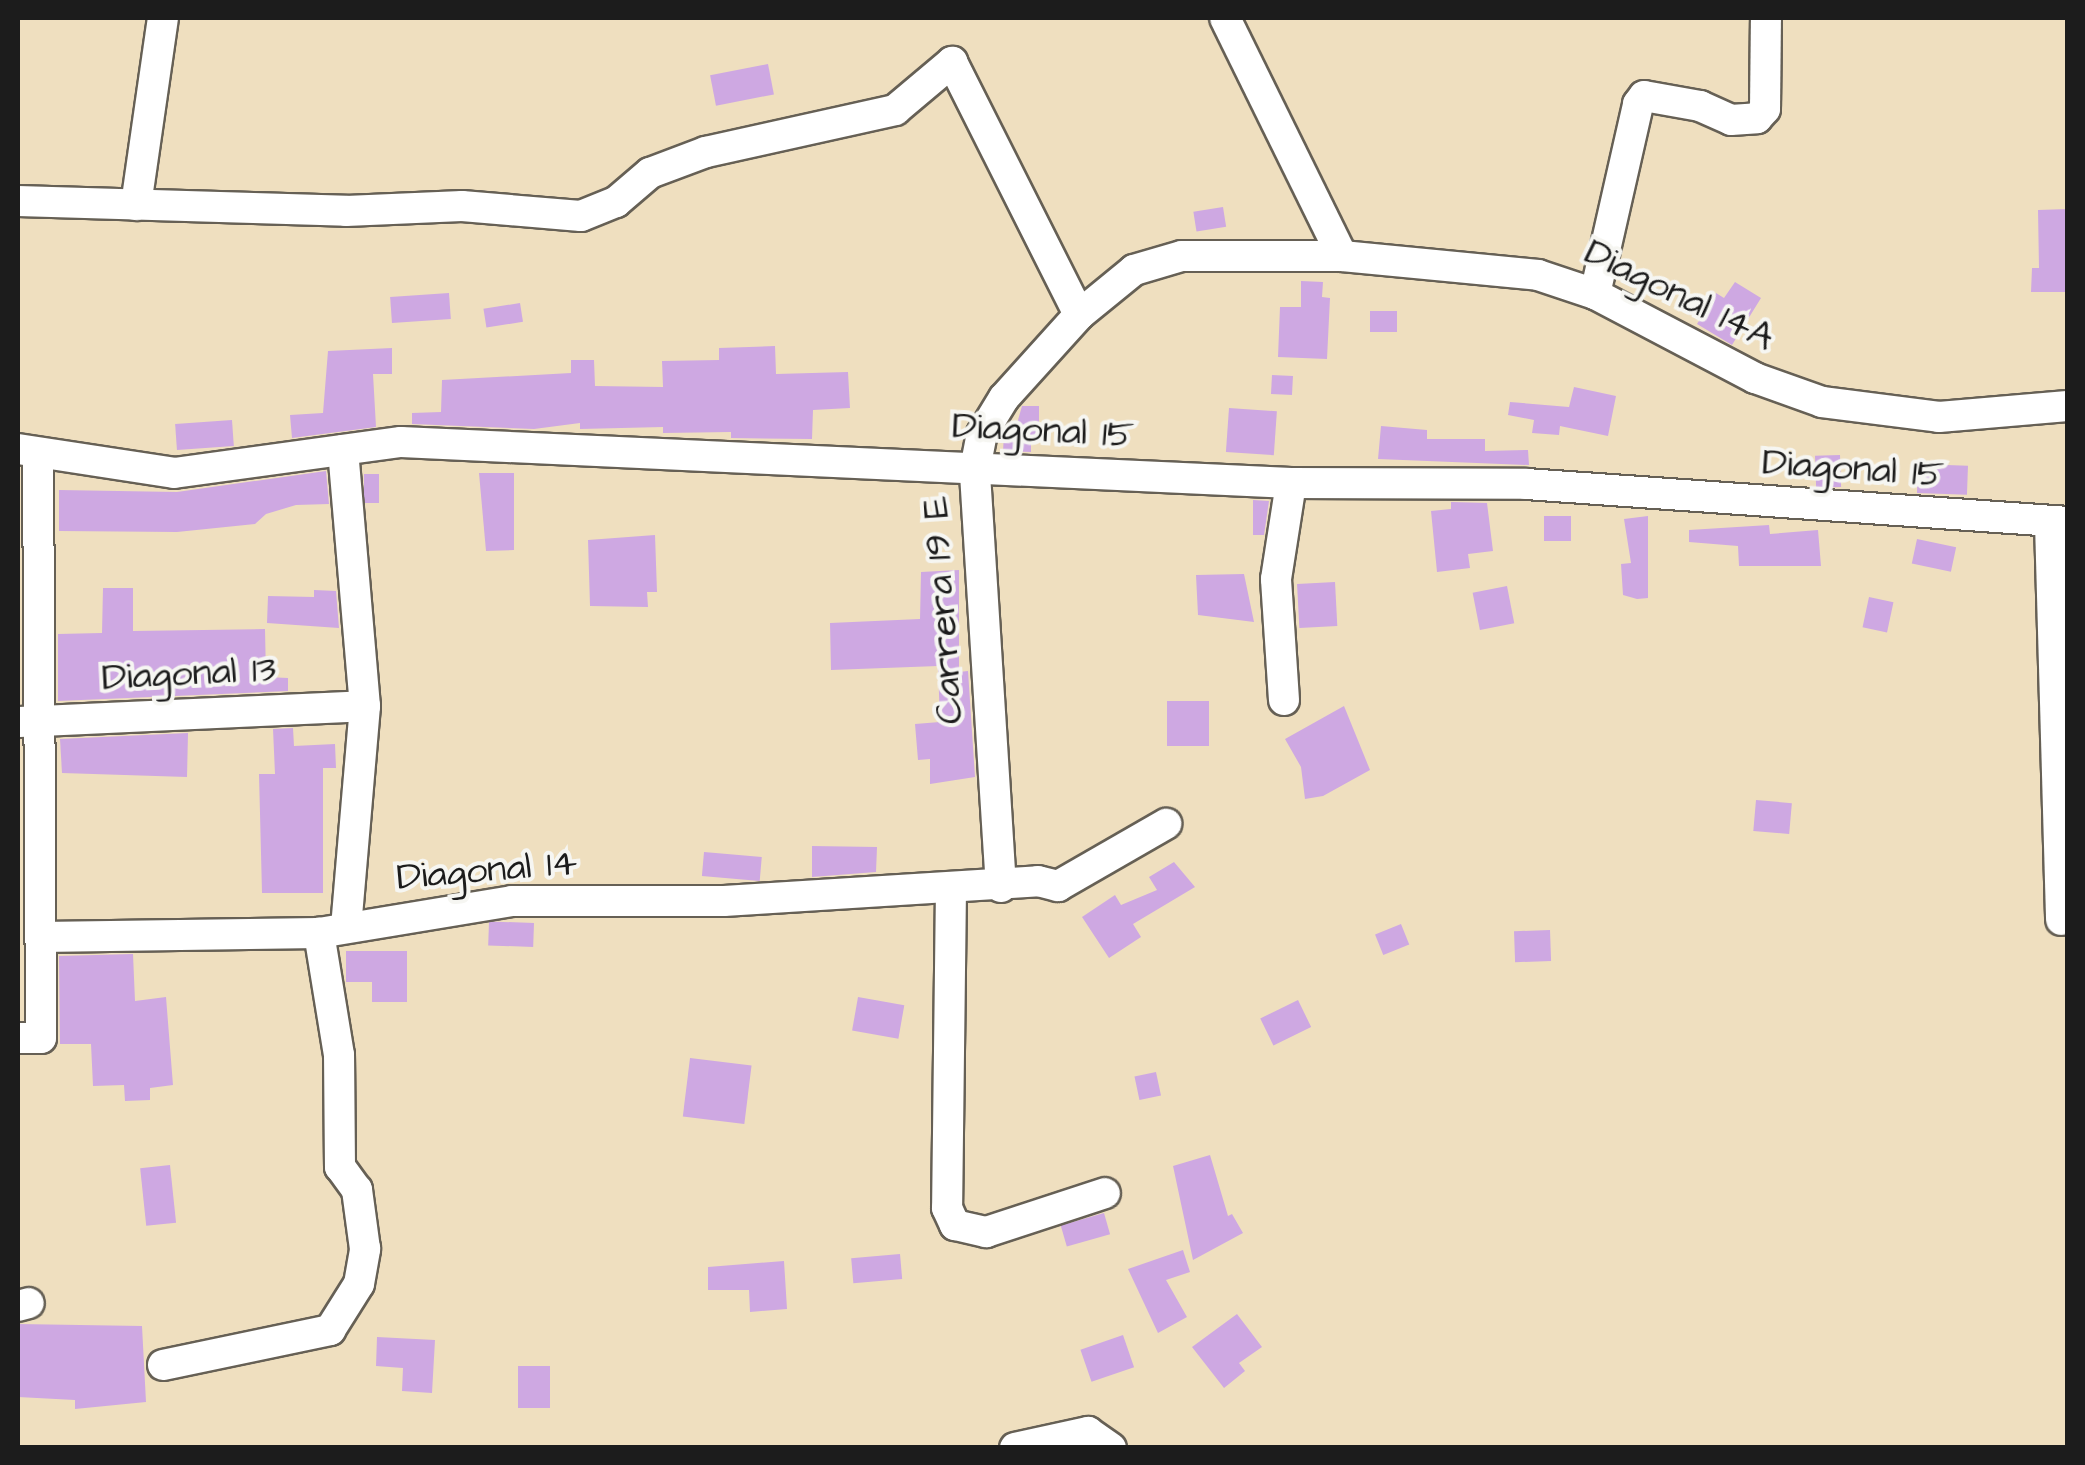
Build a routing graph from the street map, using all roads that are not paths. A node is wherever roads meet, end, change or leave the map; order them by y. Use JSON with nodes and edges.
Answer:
{"nodes":[{"id":1,"x":163,"y":18,"type":"edge"},
{"id":2,"x":1225,"y":18,"type":"edge"},
{"id":3,"x":1766,"y":18,"type":"edge"},
{"id":4,"x":18,"y":201,"type":"edge"},
{"id":5,"x":136,"y":205,"type":"junction"},
{"id":6,"x":1342,"y":256,"type":"junction"},
{"id":7,"x":1134,"y":270,"type":"joint"},
{"id":8,"x":1596,"y":294,"type":"junction"},
{"id":9,"x":1079,"y":315,"type":"junction"},
{"id":10,"x":2068,"y":406,"type":"edge"},
{"id":11,"x":343,"y":450,"type":"junction"},
{"id":12,"x":28,"y":451,"type":"edge"},
{"id":13,"x":975,"y":469,"type":"junction"},
{"id":14,"x":1292,"y":483,"type":"junction"},
{"id":15,"x":2059,"y":522,"type":"edge"},
{"id":16,"x":1284,"y":700,"type":"dead end"},
{"id":17,"x":365,"y":706,"type":"junction"},
{"id":18,"x":29,"y":722,"type":"edge"},
{"id":19,"x":1166,"y":824,"type":"dead end"},
{"id":20,"x":1002,"y":887,"type":"junction"},
{"id":21,"x":951,"y":888,"type":"junction"},
{"id":22,"x":2061,"y":920,"type":"dead end"},
{"id":23,"x":332,"y":930,"type":"junction"},
{"id":24,"x":41,"y":937,"type":"junction"},
{"id":25,"x":29,"y":1038,"type":"edge"},
{"id":26,"x":1104,"y":1193,"type":"dead end"},
{"id":27,"x":163,"y":1364,"type":"dead end"},
{"id":28,"x":1015,"y":1448,"type":"edge"},
{"id":29,"x":1111,"y":1448,"type":"edge"}],
"edges":[{"from":1,"to":5,"type":"street"},
{"from":2,"to":6,"type":"street"},
{"from":3,"to":8,"type":"street"},
{"from":4,"to":5,"type":"street"},
{"from":5,"to":9,"type":"street"},
{"from":6,"to":7,"type":"street","name":"Diagonal 14A"},
{"from":6,"to":8,"type":"street","name":"Diagonal 14A"},
{"from":7,"to":9,"type":"street","name":"Carrera 19 E"},
{"from":8,"to":10,"type":"street","name":"Diagonal 14A"},
{"from":9,"to":13,"type":"street","name":"Carrera 19 E"},
{"from":11,"to":12,"type":"street","name":"Diagonal 15"},
{"from":11,"to":13,"type":"street","name":"Diagonal 15"},
{"from":11,"to":17,"type":"street"},
{"from":12,"to":18,"type":"street"},
{"from":13,"to":14,"type":"street","name":"Diagonal 15"},
{"from":13,"to":20,"type":"street","name":"Carrera 19 E"},
{"from":14,"to":15,"type":"street","name":"Diagonal 15"},
{"from":14,"to":16,"type":"street"},
{"from":15,"to":22,"type":"street"},
{"from":17,"to":18,"type":"street","name":"Diagonal 13"},
{"from":17,"to":23,"type":"street"},
{"from":18,"to":24,"type":"street"},
{"from":19,"to":20,"type":"street","name":"Diagonal 14"},
{"from":20,"to":21,"type":"street","name":"Diagonal 14"},
{"from":21,"to":23,"type":"street","name":"Diagonal 14"},
{"from":21,"to":26,"type":"street"},
{"from":23,"to":24,"type":"street","name":"Diagonal 14"},
{"from":23,"to":27,"type":"street"},
{"from":24,"to":25,"type":"street"},
{"from":28,"to":29,"type":"street"}]}
